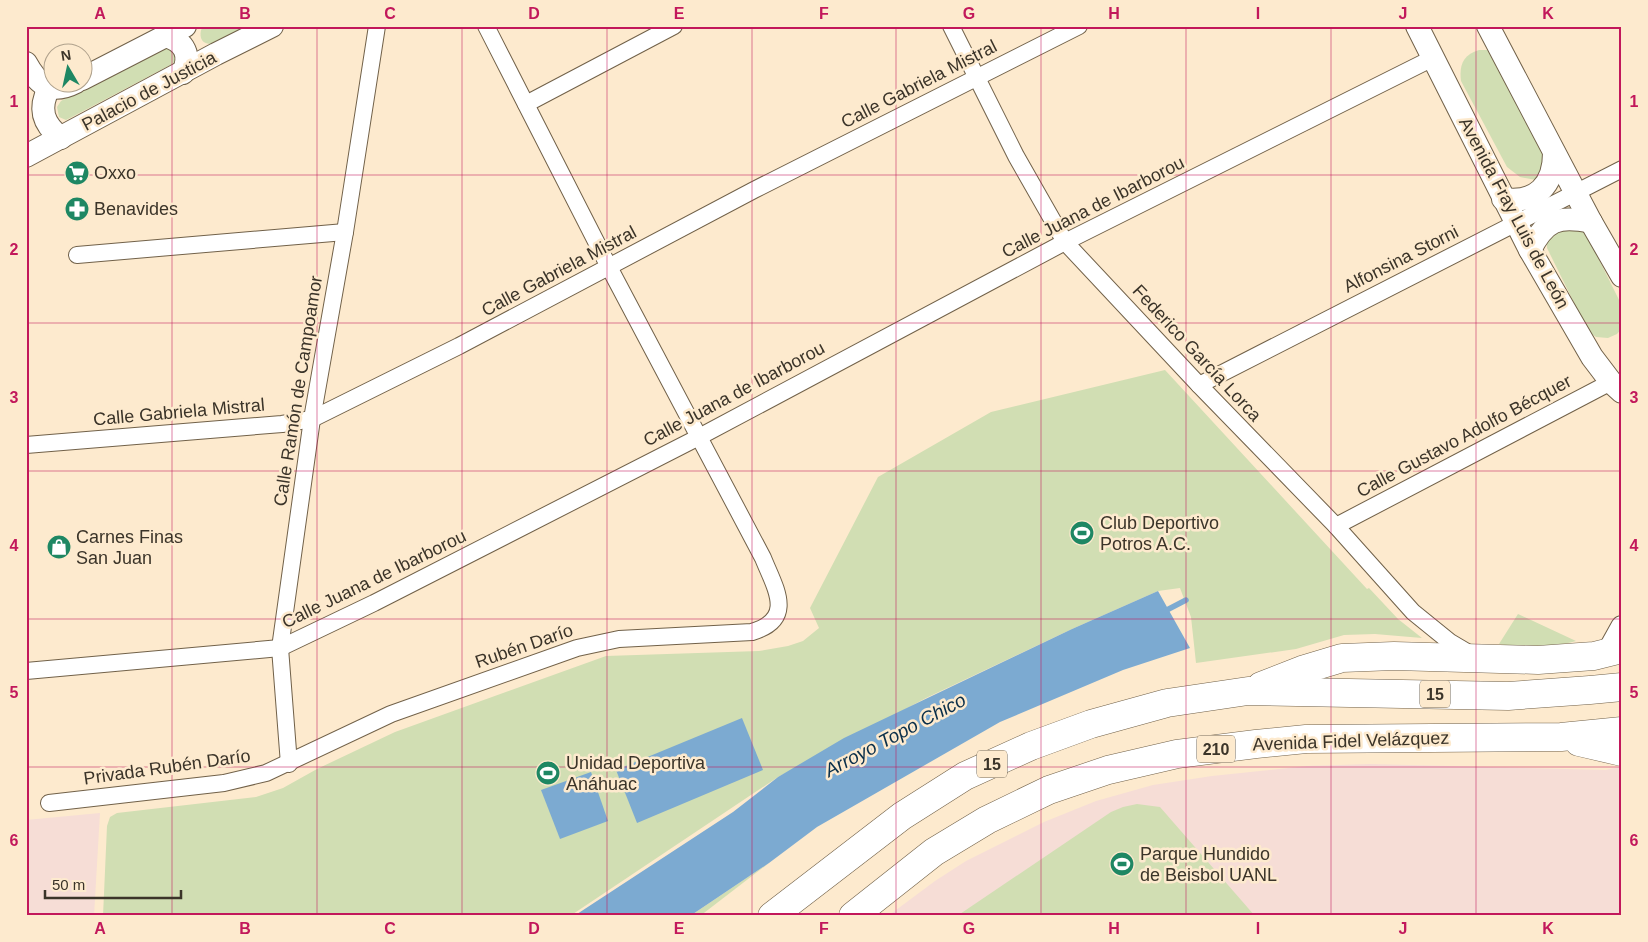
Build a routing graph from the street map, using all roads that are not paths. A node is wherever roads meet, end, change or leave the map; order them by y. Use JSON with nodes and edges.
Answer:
{"nodes":[{"id":1,"x":193,"y":26,"type":"edge"},
{"id":2,"x":272,"y":26,"type":"edge"},
{"id":3,"x":377,"y":26,"type":"edge"},
{"id":4,"x":486,"y":26,"type":"edge"},
{"id":5,"x":674,"y":26,"type":"edge"},
{"id":6,"x":951,"y":26,"type":"edge"},
{"id":7,"x":1079,"y":26,"type":"edge"},
{"id":8,"x":1417,"y":26,"type":"edge"},
{"id":9,"x":1488,"y":26,"type":"edge"},
{"id":10,"x":175,"y":31,"type":"edge"},
{"id":11,"x":216,"y":54,"type":"junction"},
{"id":12,"x":1433,"y":58,"type":"junction"},
{"id":13,"x":26,"y":63,"type":"edge"},
{"id":14,"x":182,"y":73,"type":"junction"},
{"id":15,"x":92,"y":74,"type":"edge"},
{"id":16,"x":976,"y":77,"type":"junction"},
{"id":17,"x":42,"y":83,"type":"edge"},
{"id":18,"x":47,"y":92,"type":"edge"},
{"id":19,"x":526,"y":104,"type":"junction"},
{"id":20,"x":61,"y":138,"type":"junction"},
{"id":21,"x":1554,"y":153,"type":"junction"},
{"id":22,"x":26,"y":156,"type":"edge"},
{"id":23,"x":1622,"y":169,"type":"edge"},
{"id":24,"x":1575,"y":192,"type":"junction"},
{"id":25,"x":1503,"y":199,"type":"junction"},
{"id":26,"x":1591,"y":222,"type":"junction"},
{"id":27,"x":1516,"y":224,"type":"junction"},
{"id":28,"x":345,"y":232,"type":"junction"},
{"id":29,"x":1065,"y":242,"type":"junction"},
{"id":30,"x":1530,"y":250,"type":"junction"},
{"id":31,"x":77,"y":255,"type":"dead end"},
{"id":32,"x":609,"y":267,"type":"junction"},
{"id":33,"x":1622,"y":276,"type":"edge"},
{"id":34,"x":1199,"y":385,"type":"junction"},
{"id":35,"x":1616,"y":387,"type":"edge"},
{"id":36,"x":312,"y":419,"type":"junction"},
{"id":37,"x":699,"y":437,"type":"junction"},
{"id":38,"x":26,"y":444,"type":"edge"},
{"id":39,"x":1336,"y":526,"type":"junction"},
{"id":40,"x":1622,"y":627,"type":"edge"},
{"id":41,"x":280,"y":648,"type":"junction"},
{"id":42,"x":1614,"y":651,"type":"edge"},
{"id":43,"x":1476,"y":658,"type":"junction"},
{"id":44,"x":26,"y":671,"type":"edge"},
{"id":45,"x":1622,"y":687,"type":"edge"},
{"id":46,"x":1248,"y":691,"type":"junction"},
{"id":47,"x":1621,"y":737,"type":"edge"},
{"id":48,"x":289,"y":764,"type":"junction"},
{"id":49,"x":49,"y":802,"type":"dead end"},
{"id":50,"x":772,"y":916,"type":"edge"},
{"id":51,"x":853,"y":916,"type":"edge"}],
"edges":[{"from":1,"to":11,"type":"street"},
{"from":2,"to":11,"type":"street","name":"Palacio de Justicia"},
{"from":3,"to":28,"type":"street","name":"Calle Ramón de Campoamor"},
{"from":4,"to":19,"type":"street"},
{"from":5,"to":19,"type":"street"},
{"from":6,"to":16,"type":"street","name":"Federico García Lorca"},
{"from":7,"to":16,"type":"street","name":"Calle Gabriela Mistral"},
{"from":8,"to":12,"type":"street","name":"Avenida Fray Luis de León"},
{"from":9,"to":21,"type":"street"},
{"from":10,"to":14,"type":"street"},
{"from":10,"to":15,"type":"street"},
{"from":11,"to":14,"type":"street","name":"Palacio de Justicia"},
{"from":12,"to":25,"type":"street","name":"Avenida Fray Luis de León"},
{"from":12,"to":29,"type":"street","name":"Calle Juana de Ibarborou"},
{"from":13,"to":17,"type":"street"},
{"from":14,"to":20,"type":"street","name":"Palacio de Justicia"},
{"from":16,"to":29,"type":"street","name":"Federico García Lorca"},
{"from":16,"to":32,"type":"street","name":"Calle Gabriela Mistral"},
{"from":18,"to":20,"type":"street"},
{"from":19,"to":32,"type":"street"},
{"from":20,"to":22,"type":"street","name":"Palacio de Justicia"},
{"from":21,"to":24,"type":"street"},
{"from":21,"to":25,"type":"street"},
{"from":23,"to":24,"type":"street","name":"Alfonsina Storni"},
{"from":24,"to":26,"type":"street"},
{"from":24,"to":27,"type":"street","name":"Alfonsina Storni"},
{"from":25,"to":27,"type":"street","name":"Avenida Fray Luis de León"},
{"from":26,"to":30,"type":"street"},
{"from":26,"to":33,"type":"street"},
{"from":27,"to":30,"type":"street","name":"Avenida Fray Luis de León"},
{"from":27,"to":34,"type":"street","name":"Alfonsina Storni"},
{"from":28,"to":31,"type":"street"},
{"from":28,"to":36,"type":"street","name":"Calle Ramón de Campoamor"},
{"from":29,"to":34,"type":"street","name":"Federico García Lorca"},
{"from":29,"to":37,"type":"street","name":"Calle Juana de Ibarborou"},
{"from":30,"to":35,"type":"street","name":"Avenida Fray Luis de León"},
{"from":32,"to":36,"type":"street","name":"Calle Gabriela Mistral"},
{"from":32,"to":37,"type":"street"},
{"from":34,"to":39,"type":"street","name":"Federico García Lorca"},
{"from":35,"to":39,"type":"street","name":"Calle Gustavo Adolfo Bécquer"},
{"from":36,"to":38,"type":"street","name":"Calle Gabriela Mistral"},
{"from":36,"to":41,"type":"street","name":"Calle Ramón de Campoamor"},
{"from":37,"to":41,"type":"street","name":"Calle Juana de Ibarborou"},
{"from":37,"to":48,"type":"street","name":"Rubén Darío"},
{"from":39,"to":43,"type":"street","name":"Federico García Lorca"},
{"from":40,"to":42,"type":"street"},
{"from":41,"to":44,"type":"street","name":"Calle Juana de Ibarborou"},
{"from":41,"to":48,"type":"street","name":"Calle Ramón de Campoamor"},
{"from":42,"to":43,"type":"highway"},
{"from":43,"to":46,"type":"highway"},
{"from":45,"to":46,"type":"highway","number":"15"},
{"from":46,"to":50,"type":"highway","number":"15"},
{"from":47,"to":51,"type":"highway","name":"Avenida Fidel Velázquez","number":"210"},
{"from":48,"to":49,"type":"street","name":"Privada Rubén Darío"}]}
